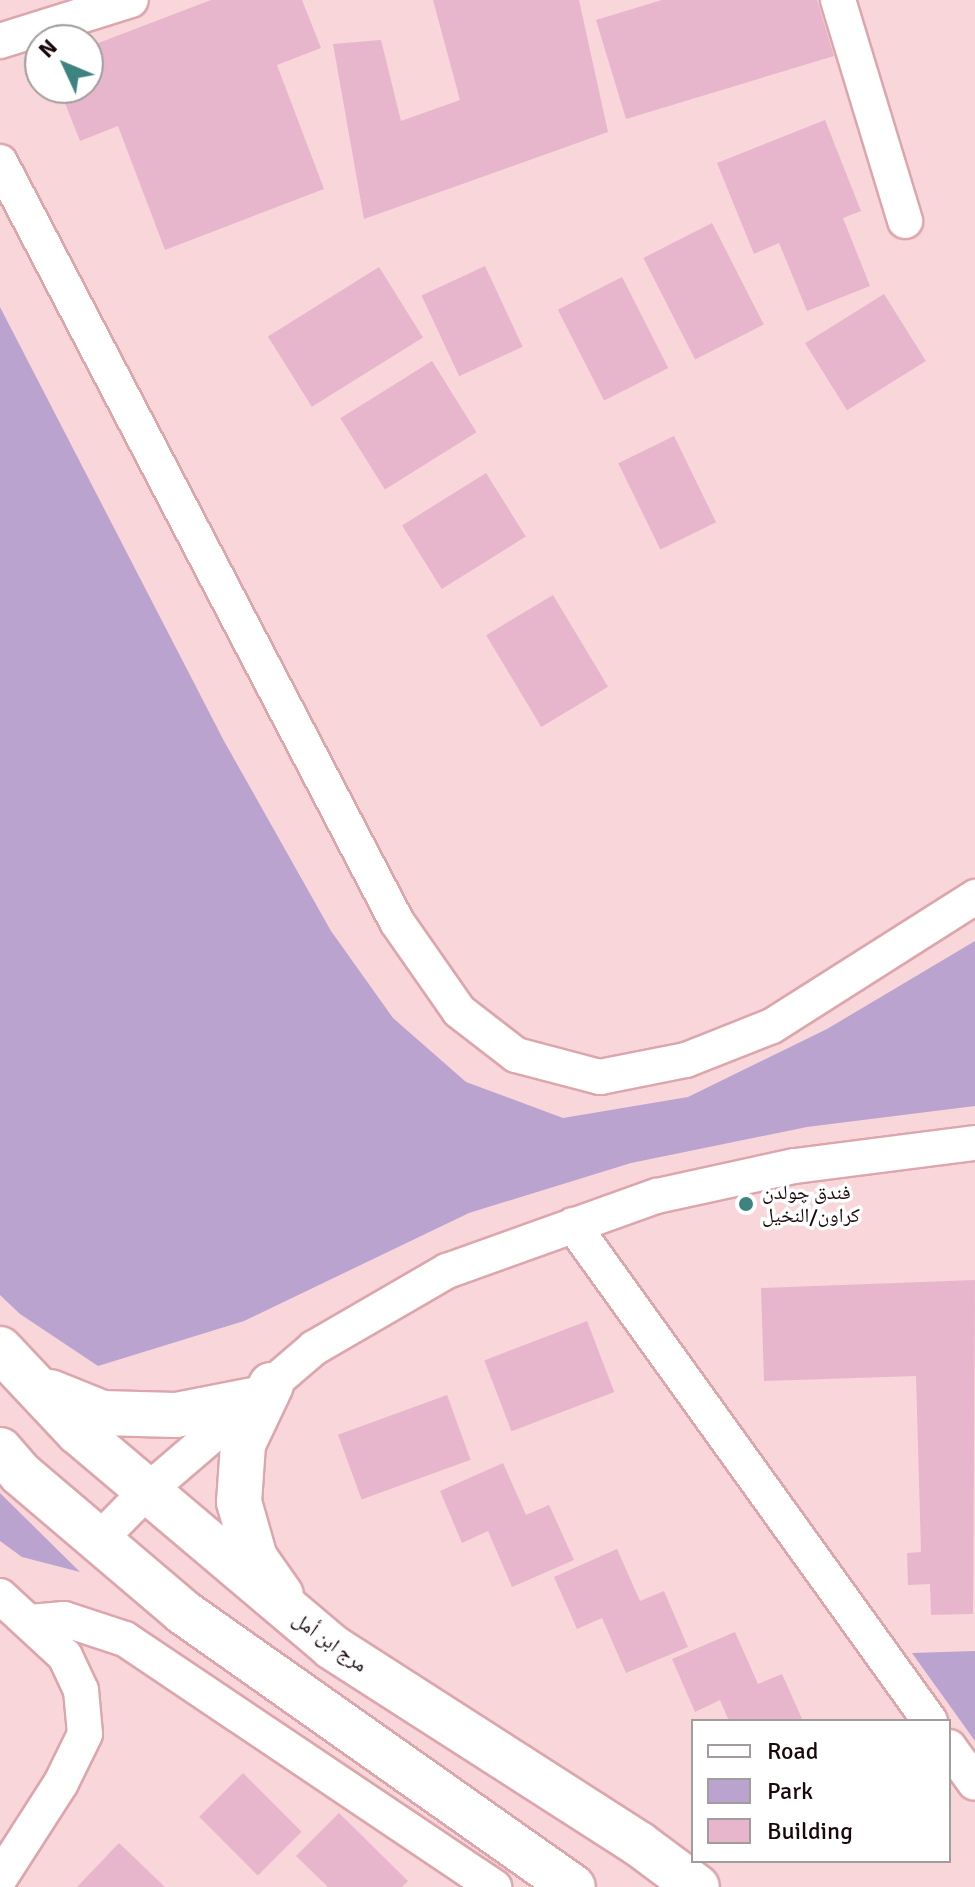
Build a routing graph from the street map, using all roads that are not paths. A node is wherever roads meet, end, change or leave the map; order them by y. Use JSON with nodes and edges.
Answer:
{"nodes":[{"id":1,"x":131,"y":0,"type":"edge"},
{"id":2,"x":838,"y":0,"type":"edge"},
{"id":3,"x":0,"y":41,"type":"edge"},
{"id":4,"x":0,"y":162,"type":"edge"},
{"id":5,"x":905,"y":221,"type":"dead end"},
{"id":6,"x":975,"y":897,"type":"edge"},
{"id":7,"x":975,"y":1143,"type":"edge"},
{"id":8,"x":573,"y":1225,"type":"junction"},
{"id":9,"x":0,"y":1349,"type":"edge"},
{"id":10,"x":35,"y":1386,"type":"junction"},
{"id":11,"x":262,"y":1393,"type":"junction"},
{"id":12,"x":0,"y":1450,"type":"edge"},
{"id":13,"x":146,"y":1492,"type":"junction"},
{"id":14,"x":99,"y":1540,"type":"junction"},
{"id":15,"x":0,"y":1596,"type":"edge"},
{"id":16,"x":30,"y":1622,"type":"junction"},
{"id":17,"x":301,"y":1623,"type":"junction"},
{"id":18,"x":929,"y":1719,"type":"edge"},
{"id":19,"x":951,"y":1750,"type":"edge"},
{"id":20,"x":975,"y":1783,"type":"edge"},
{"id":21,"x":0,"y":1878,"type":"edge"},
{"id":22,"x":494,"y":1887,"type":"edge"},
{"id":23,"x":573,"y":1887,"type":"edge"},
{"id":24,"x":697,"y":1887,"type":"edge"}],
"edges":[{"from":1,"to":3,"type":"street"},
{"from":2,"to":5,"type":"street"},
{"from":4,"to":6,"type":"street"},
{"from":7,"to":8,"type":"street"},
{"from":8,"to":11,"type":"street"},
{"from":8,"to":18,"type":"street"},
{"from":9,"to":10,"type":"street","name":"مرج ابن أمل"},
{"from":10,"to":11,"type":"street"},
{"from":10,"to":13,"type":"street","name":"مرج ابن أمل"},
{"from":11,"to":13,"type":"street"},
{"from":11,"to":17,"type":"street"},
{"from":12,"to":14,"type":"street"},
{"from":13,"to":14,"type":"street"},
{"from":13,"to":17,"type":"street","name":"مرج ابن أمل"},
{"from":14,"to":23,"type":"street"},
{"from":15,"to":16,"type":"street"},
{"from":16,"to":21,"type":"street"},
{"from":16,"to":22,"type":"street"},
{"from":17,"to":24,"type":"street","name":"مرج ابن أمل"},
{"from":19,"to":20,"type":"street"}]}
